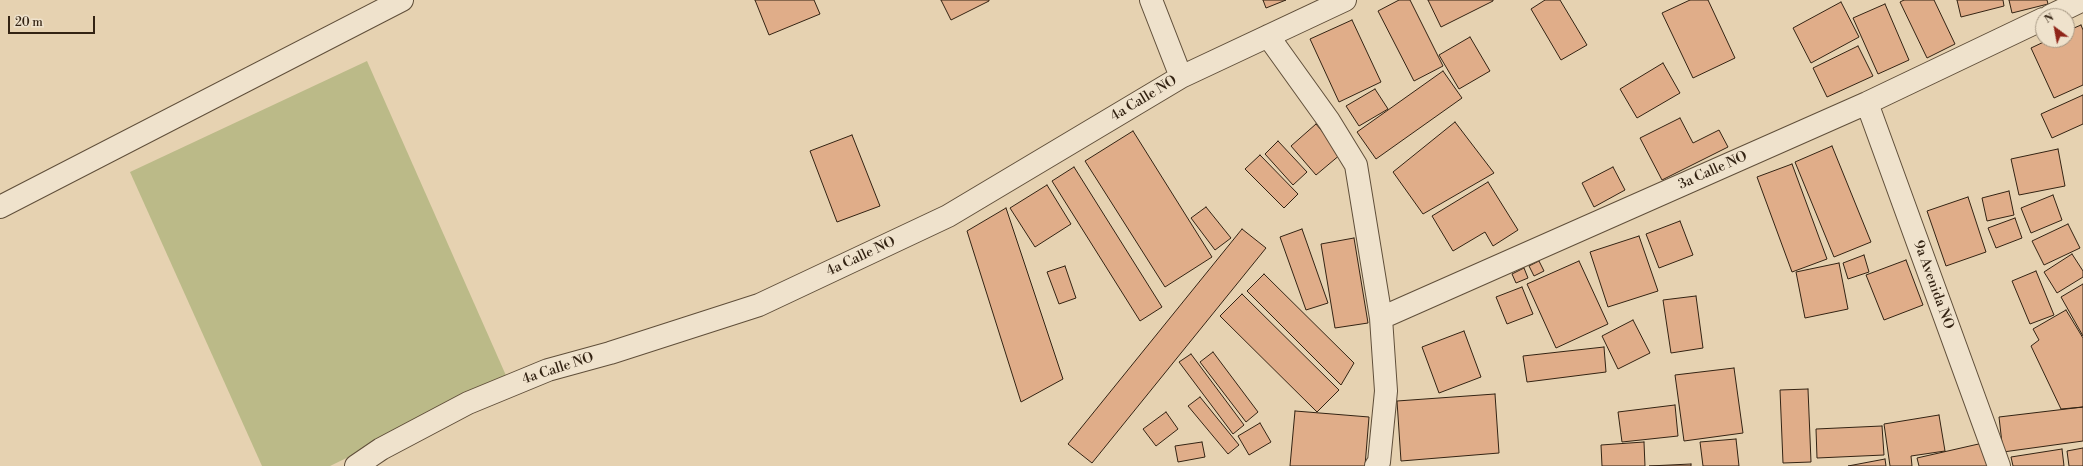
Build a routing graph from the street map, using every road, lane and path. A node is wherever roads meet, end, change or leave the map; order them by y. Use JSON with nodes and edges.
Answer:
{"nodes":[{"id":1,"x":402,"y":0,"type":"edge"},
{"id":2,"x":1151,"y":0,"type":"edge"},
{"id":3,"x":1345,"y":0,"type":"edge"},
{"id":4,"x":2083,"y":0,"type":"edge"},
{"id":5,"x":2066,"y":8,"type":"edge"},
{"id":6,"x":2035,"y":23,"type":"edge"},
{"id":7,"x":1268,"y":36,"type":"junction"},
{"id":8,"x":1182,"y":77,"type":"junction"},
{"id":9,"x":1867,"y":103,"type":"junction"},
{"id":10,"x":0,"y":207,"type":"edge"},
{"id":11,"x":1381,"y":318,"type":"junction"},
{"id":12,"x":356,"y":466,"type":"edge"},
{"id":13,"x":1376,"y":466,"type":"edge"},
{"id":14,"x":1999,"y":466,"type":"edge"}],
"edges":[{"from":1,"to":10,"type":"street"},
{"from":2,"to":8,"type":"street"},
{"from":3,"to":7,"type":"street","name":"4a Calle NO"},
{"from":4,"to":5,"type":"street"},
{"from":6,"to":9,"type":"street","name":"3a Calle NO"},
{"from":7,"to":8,"type":"street","name":"4a Calle NO"},
{"from":7,"to":11,"type":"street"},
{"from":8,"to":12,"type":"street","name":"4a Calle NO"},
{"from":9,"to":11,"type":"street","name":"3a Calle NO"},
{"from":9,"to":14,"type":"street","name":"9a Avenida NO"},
{"from":11,"to":13,"type":"street"}]}
